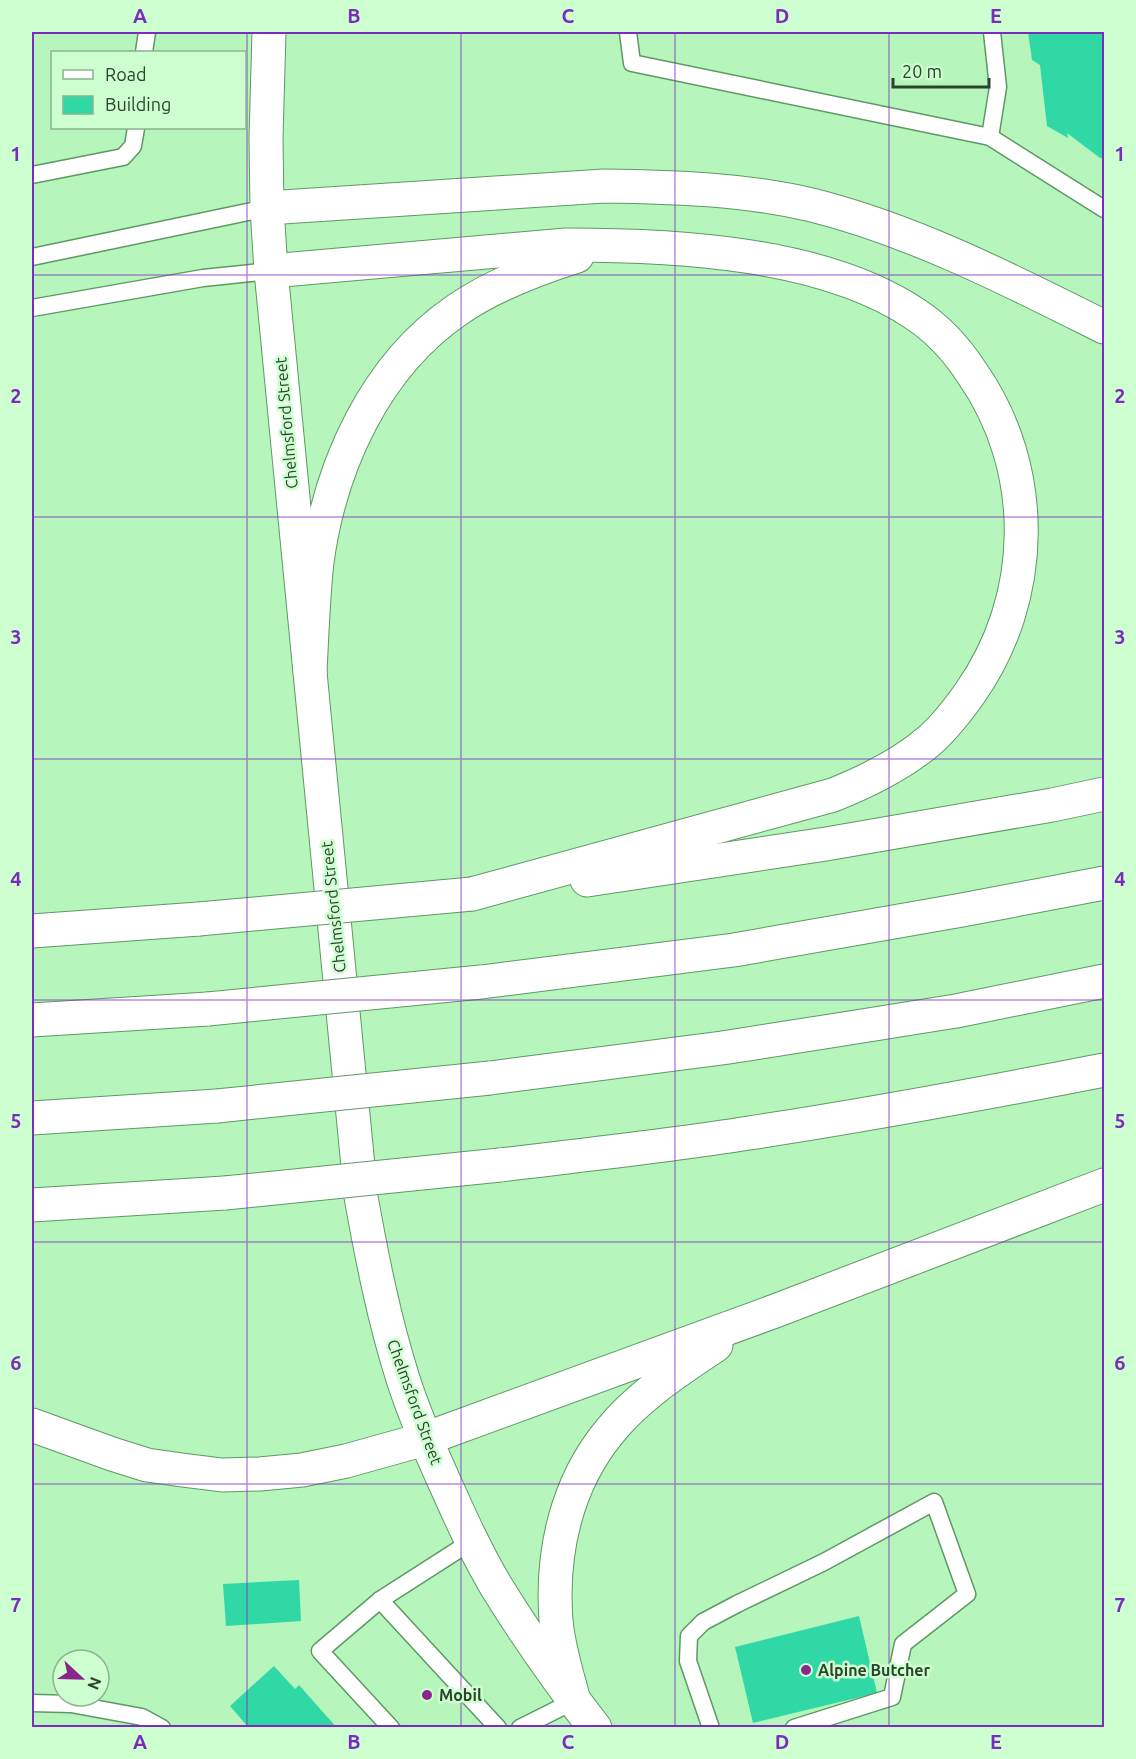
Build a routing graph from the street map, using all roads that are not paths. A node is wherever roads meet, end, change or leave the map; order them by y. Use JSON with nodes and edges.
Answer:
{"nodes":[{"id":1,"x":147,"y":32,"type":"edge"},
{"id":2,"x":269,"y":32,"type":"edge"},
{"id":3,"x":628,"y":32,"type":"edge"},
{"id":4,"x":992,"y":32,"type":"edge"},
{"id":5,"x":144,"y":51,"type":"edge"},
{"id":6,"x":136,"y":129,"type":"edge"},
{"id":7,"x":990,"y":136,"type":"junction"},
{"id":8,"x":32,"y":175,"type":"edge"},
{"id":9,"x":267,"y":208,"type":"junction"},
{"id":10,"x":1104,"y":209,"type":"edge"},
{"id":11,"x":614,"y":245,"type":"junction"},
{"id":12,"x":32,"y":257,"type":"edge"},
{"id":13,"x":271,"y":271,"type":"junction"},
{"id":14,"x":32,"y":308,"type":"edge"},
{"id":15,"x":1104,"y":327,"type":"edge"},
{"id":16,"x":310,"y":671,"type":"junction"},
{"id":17,"x":1104,"y":794,"type":"edge"},
{"id":18,"x":1104,"y":883,"type":"edge"},
{"id":19,"x":472,"y":894,"type":"junction"},
{"id":20,"x":32,"y":931,"type":"edge"},
{"id":21,"x":1104,"y":981,"type":"edge"},
{"id":22,"x":32,"y":1020,"type":"edge"},
{"id":23,"x":1104,"y":1070,"type":"edge"},
{"id":24,"x":32,"y":1118,"type":"edge"},
{"id":25,"x":1104,"y":1185,"type":"edge"},
{"id":26,"x":32,"y":1205,"type":"edge"},
{"id":27,"x":775,"y":1311,"type":"junction"},
{"id":28,"x":32,"y":1425,"type":"edge"},
{"id":29,"x":425,"y":1439,"type":"junction"},
{"id":30,"x":472,"y":1541,"type":"junction"},
{"id":31,"x":380,"y":1600,"type":"junction"},
{"id":32,"x":574,"y":1701,"type":"junction"},
{"id":33,"x":32,"y":1703,"type":"edge"},
{"id":34,"x":162,"y":1728,"type":"edge"},
{"id":35,"x":391,"y":1728,"type":"edge"},
{"id":36,"x":498,"y":1728,"type":"edge"},
{"id":37,"x":520,"y":1728,"type":"edge"},
{"id":38,"x":595,"y":1728,"type":"edge"},
{"id":39,"x":711,"y":1728,"type":"edge"},
{"id":40,"x":794,"y":1728,"type":"edge"}],
"edges":[{"from":1,"to":5,"type":"lane"},
{"from":2,"to":9,"type":"main road","name":"Chelmsford Street"},
{"from":3,"to":7,"type":"lane"},
{"from":4,"to":7,"type":"lane"},
{"from":6,"to":8,"type":"lane"},
{"from":7,"to":10,"type":"lane"},
{"from":9,"to":12,"type":"lane"},
{"from":9,"to":13,"type":"main road","name":"Chelmsford Street"},
{"from":9,"to":15,"type":"main road"},
{"from":11,"to":13,"type":"main road"},
{"from":11,"to":16,"type":"main road"},
{"from":11,"to":19,"type":"main road"},
{"from":13,"to":14,"type":"lane"},
{"from":13,"to":16,"type":"main road","name":"Chelmsford Street"},
{"from":16,"to":29,"type":"main road","name":"Chelmsford Street"},
{"from":17,"to":19,"type":"main road"},
{"from":18,"to":22,"type":"main road","bridge":true},
{"from":19,"to":20,"type":"main road","bridge":true},
{"from":21,"to":24,"type":"main road","bridge":true},
{"from":23,"to":26,"type":"main road","bridge":true},
{"from":25,"to":27,"type":"main road"},
{"from":27,"to":29,"type":"main road"},
{"from":27,"to":32,"type":"main road"},
{"from":28,"to":29,"type":"main road"},
{"from":29,"to":30,"type":"main road","name":"Chelmsford Street"},
{"from":30,"to":31,"type":"lane"},
{"from":30,"to":32,"type":"main road","name":"Chelmsford Street"},
{"from":31,"to":35,"type":"lane"},
{"from":31,"to":36,"type":"lane"},
{"from":32,"to":37,"type":"lane"},
{"from":32,"to":38,"type":"main road","name":"Chelmsford Street"},
{"from":33,"to":34,"type":"lane"},
{"from":39,"to":40,"type":"lane"}]}
